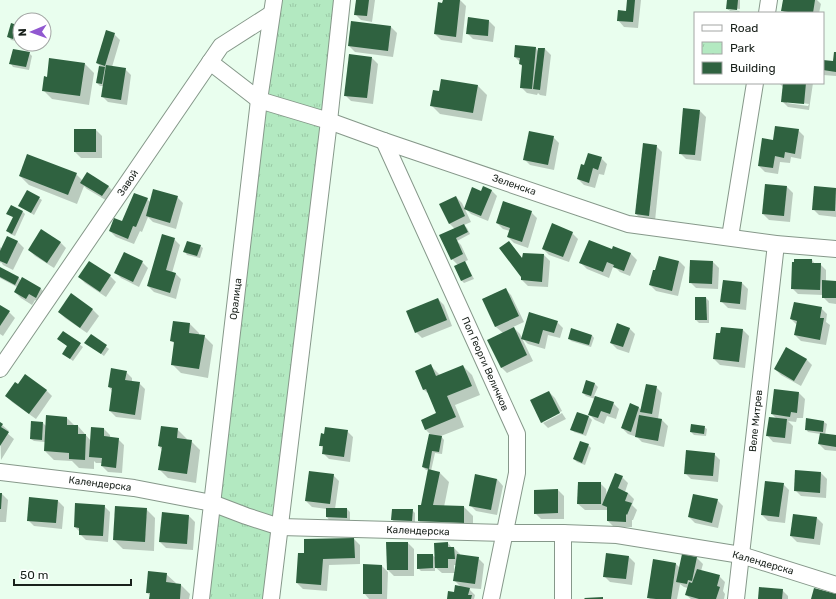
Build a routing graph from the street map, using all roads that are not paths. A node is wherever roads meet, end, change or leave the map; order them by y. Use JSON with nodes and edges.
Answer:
{"nodes":[{"id":1,"x":342,"y":0,"type":"edge"},
{"id":2,"x":769,"y":0,"type":"edge"},
{"id":3,"x":272,"y":7,"type":"edge"},
{"id":4,"x":767,"y":12,"type":"edge"},
{"id":5,"x":210,"y":62,"type":"junction"},
{"id":6,"x":755,"y":84,"type":"edge"},
{"id":7,"x":259,"y":100,"type":"junction"},
{"id":8,"x":329,"y":121,"type":"junction"},
{"id":9,"x":384,"y":140,"type":"junction"},
{"id":10,"x":730,"y":237,"type":"junction"},
{"id":11,"x":776,"y":244,"type":"junction"},
{"id":12,"x":836,"y":249,"type":"edge"},
{"id":13,"x":0,"y":369,"type":"edge"},
{"id":14,"x":0,"y":472,"type":"edge"},
{"id":15,"x":212,"y":503,"type":"junction"},
{"id":16,"x":280,"y":527,"type":"junction"},
{"id":17,"x":504,"y":533,"type":"junction"},
{"id":18,"x":563,"y":533,"type":"junction"},
{"id":19,"x":741,"y":555,"type":"junction"},
{"id":20,"x":836,"y":585,"type":"edge"},
{"id":21,"x":201,"y":599,"type":"edge"},
{"id":22,"x":271,"y":599,"type":"edge"},
{"id":23,"x":491,"y":599,"type":"edge"},
{"id":24,"x":563,"y":599,"type":"edge"},
{"id":25,"x":736,"y":599,"type":"edge"}],
"edges":[{"from":1,"to":8,"type":"street"},
{"from":2,"to":4,"type":"street"},
{"from":3,"to":5,"type":"street","name":"Завой"},
{"from":3,"to":7,"type":"street","name":"Оралица"},
{"from":5,"to":7,"type":"street","name":"Зеленска"},
{"from":5,"to":13,"type":"street","name":"Завой"},
{"from":6,"to":10,"type":"street"},
{"from":7,"to":8,"type":"street","name":"Зеленска"},
{"from":7,"to":15,"type":"street","name":"Оралица"},
{"from":8,"to":9,"type":"street","name":"Зеленска"},
{"from":8,"to":16,"type":"street"},
{"from":9,"to":10,"type":"street","name":"Зеленска"},
{"from":9,"to":17,"type":"street","name":"Поп Георги Величков"},
{"from":10,"to":11,"type":"street","name":"Зеленска"},
{"from":11,"to":12,"type":"street","name":"Зеленска"},
{"from":11,"to":19,"type":"street","name":"Веле Митрев"},
{"from":14,"to":15,"type":"street","name":"Календерска"},
{"from":15,"to":16,"type":"street","name":"Календерска"},
{"from":15,"to":21,"type":"street","name":"Оралица"},
{"from":16,"to":17,"type":"street","name":"Календерска"},
{"from":16,"to":22,"type":"street"},
{"from":17,"to":18,"type":"street","name":"Календерска"},
{"from":17,"to":23,"type":"street","name":"Поп Георги Величков"},
{"from":18,"to":19,"type":"street","name":"Календерска"},
{"from":18,"to":24,"type":"street"},
{"from":19,"to":20,"type":"street","name":"Календерска"},
{"from":19,"to":25,"type":"street","name":"Веле Митрев"}]}
